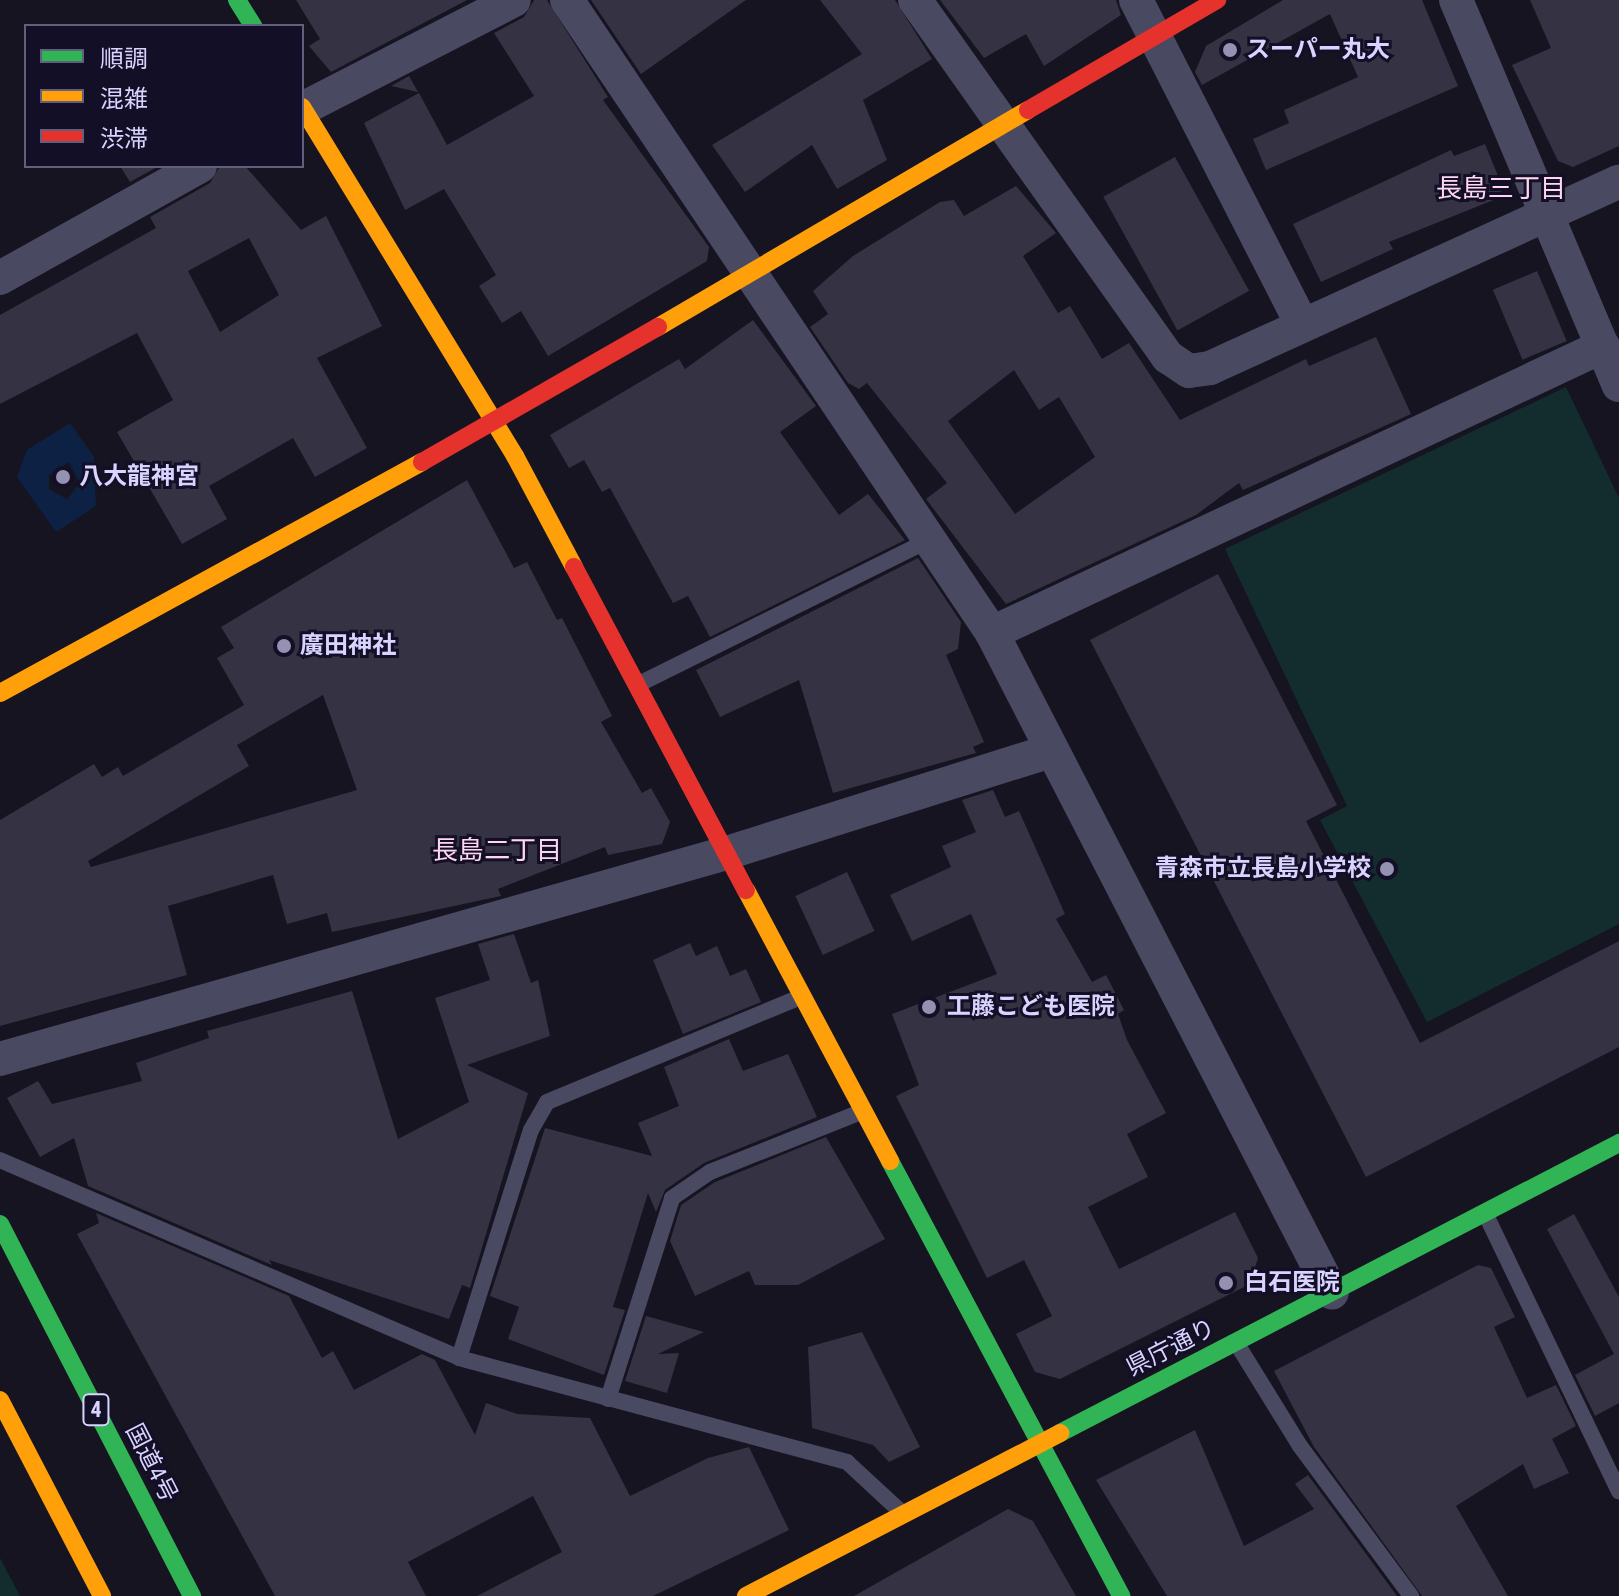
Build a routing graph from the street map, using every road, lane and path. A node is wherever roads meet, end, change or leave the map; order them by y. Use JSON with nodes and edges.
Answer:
{"nodes":[{"id":1,"x":237,"y":0,"type":"edge"},
{"id":2,"x":514,"y":0,"type":"edge"},
{"id":3,"x":567,"y":0,"type":"edge"},
{"id":4,"x":915,"y":0,"type":"edge"},
{"id":5,"x":1136,"y":0,"type":"edge"},
{"id":6,"x":1217,"y":0,"type":"edge"},
{"id":7,"x":1456,"y":0,"type":"edge"},
{"id":8,"x":252,"y":24,"type":"edge"},
{"id":9,"x":1155,"y":35,"type":"junction"},
{"id":10,"x":304,"y":107,"type":"edge"},
{"id":11,"x":304,"y":111,"type":"edge"},
{"id":12,"x":1004,"y":123,"type":"junction"},
{"id":13,"x":196,"y":168,"type":"edge"},
{"id":14,"x":1619,"y":182,"type":"edge"},
{"id":15,"x":1551,"y":213,"type":"junction"},
{"id":16,"x":751,"y":275,"type":"junction"},
{"id":17,"x":0,"y":278,"type":"edge"},
{"id":18,"x":1302,"y":325,"type":"junction"},
{"id":19,"x":1603,"y":346,"type":"junction"},
{"id":20,"x":1619,"y":385,"type":"edge"},
{"id":21,"x":496,"y":422,"type":"junction"},
{"id":22,"x":931,"y":539,"type":"junction"},
{"id":23,"x":992,"y":633,"type":"junction"},
{"id":24,"x":639,"y":685,"type":"junction"},
{"id":25,"x":0,"y":693,"type":"edge"},
{"id":26,"x":1051,"y":751,"type":"junction"},
{"id":27,"x":730,"y":852,"type":"junction"},
{"id":28,"x":804,"y":996,"type":"junction"},
{"id":29,"x":0,"y":1059,"type":"edge"},
{"id":30,"x":863,"y":1111,"type":"junction"},
{"id":31,"x":1619,"y":1143,"type":"edge"},
{"id":32,"x":0,"y":1160,"type":"edge"},
{"id":33,"x":1485,"y":1212,"type":"junction"},
{"id":34,"x":0,"y":1224,"type":"edge"},
{"id":35,"x":1332,"y":1293,"type":"junction"},
{"id":36,"x":1236,"y":1342,"type":"junction"},
{"id":37,"x":459,"y":1358,"type":"junction"},
{"id":38,"x":608,"y":1399,"type":"junction"},
{"id":39,"x":0,"y":1400,"type":"edge"},
{"id":40,"x":1035,"y":1443,"type":"junction"},
{"id":41,"x":1619,"y":1491,"type":"edge"},
{"id":42,"x":902,"y":1513,"type":"junction"},
{"id":43,"x":761,"y":1593,"type":"edge"},
{"id":44,"x":102,"y":1596,"type":"edge"},
{"id":45,"x":192,"y":1596,"type":"edge"},
{"id":46,"x":1121,"y":1596,"type":"edge"},
{"id":47,"x":1411,"y":1596,"type":"edge"}],
"edges":[{"from":1,"to":8,"type":"main road"},
{"from":2,"to":10,"type":"street"},
{"from":3,"to":16,"type":"street"},
{"from":4,"to":12,"type":"street"},
{"from":5,"to":9,"type":"street"},
{"from":6,"to":9,"type":"main road"},
{"from":7,"to":15,"type":"street"},
{"from":9,"to":12,"type":"main road"},
{"from":9,"to":18,"type":"street"},
{"from":11,"to":21,"type":"main road"},
{"from":12,"to":16,"type":"main road"},
{"from":12,"to":18,"type":"street"},
{"from":13,"to":17,"type":"street"},
{"from":14,"to":15,"type":"street"},
{"from":15,"to":18,"type":"street"},
{"from":15,"to":19,"type":"street"},
{"from":16,"to":21,"type":"main road"},
{"from":16,"to":22,"type":"street"},
{"from":19,"to":20,"type":"street"},
{"from":19,"to":23,"type":"street"},
{"from":21,"to":24,"type":"main road"},
{"from":21,"to":25,"type":"main road"},
{"from":22,"to":23,"type":"street"},
{"from":22,"to":24,"type":"lane"},
{"from":23,"to":26,"type":"street"},
{"from":24,"to":27,"type":"main road"},
{"from":26,"to":27,"type":"street"},
{"from":26,"to":35,"type":"street"},
{"from":27,"to":28,"type":"main road"},
{"from":27,"to":29,"type":"street"},
{"from":28,"to":30,"type":"main road"},
{"from":28,"to":37,"type":"lane"},
{"from":30,"to":38,"type":"lane"},
{"from":30,"to":40,"type":"main road"},
{"from":31,"to":33,"type":"main road","name":"県庁通り"},
{"from":32,"to":37,"type":"lane"},
{"from":33,"to":35,"type":"main road","name":"県庁通り"},
{"from":33,"to":41,"type":"lane"},
{"from":34,"to":45,"type":"main road","name":"国道4号","number":"4"},
{"from":35,"to":36,"type":"main road","name":"県庁通り"},
{"from":36,"to":40,"type":"main road","name":"県庁通り"},
{"from":36,"to":47,"type":"lane"},
{"from":37,"to":38,"type":"lane"},
{"from":38,"to":42,"type":"lane"},
{"from":39,"to":44,"type":"main road"},
{"from":40,"to":42,"type":"main road","name":"県庁通り"},
{"from":40,"to":46,"type":"main road"},
{"from":42,"to":43,"type":"main road","name":"県庁通り"}]}
